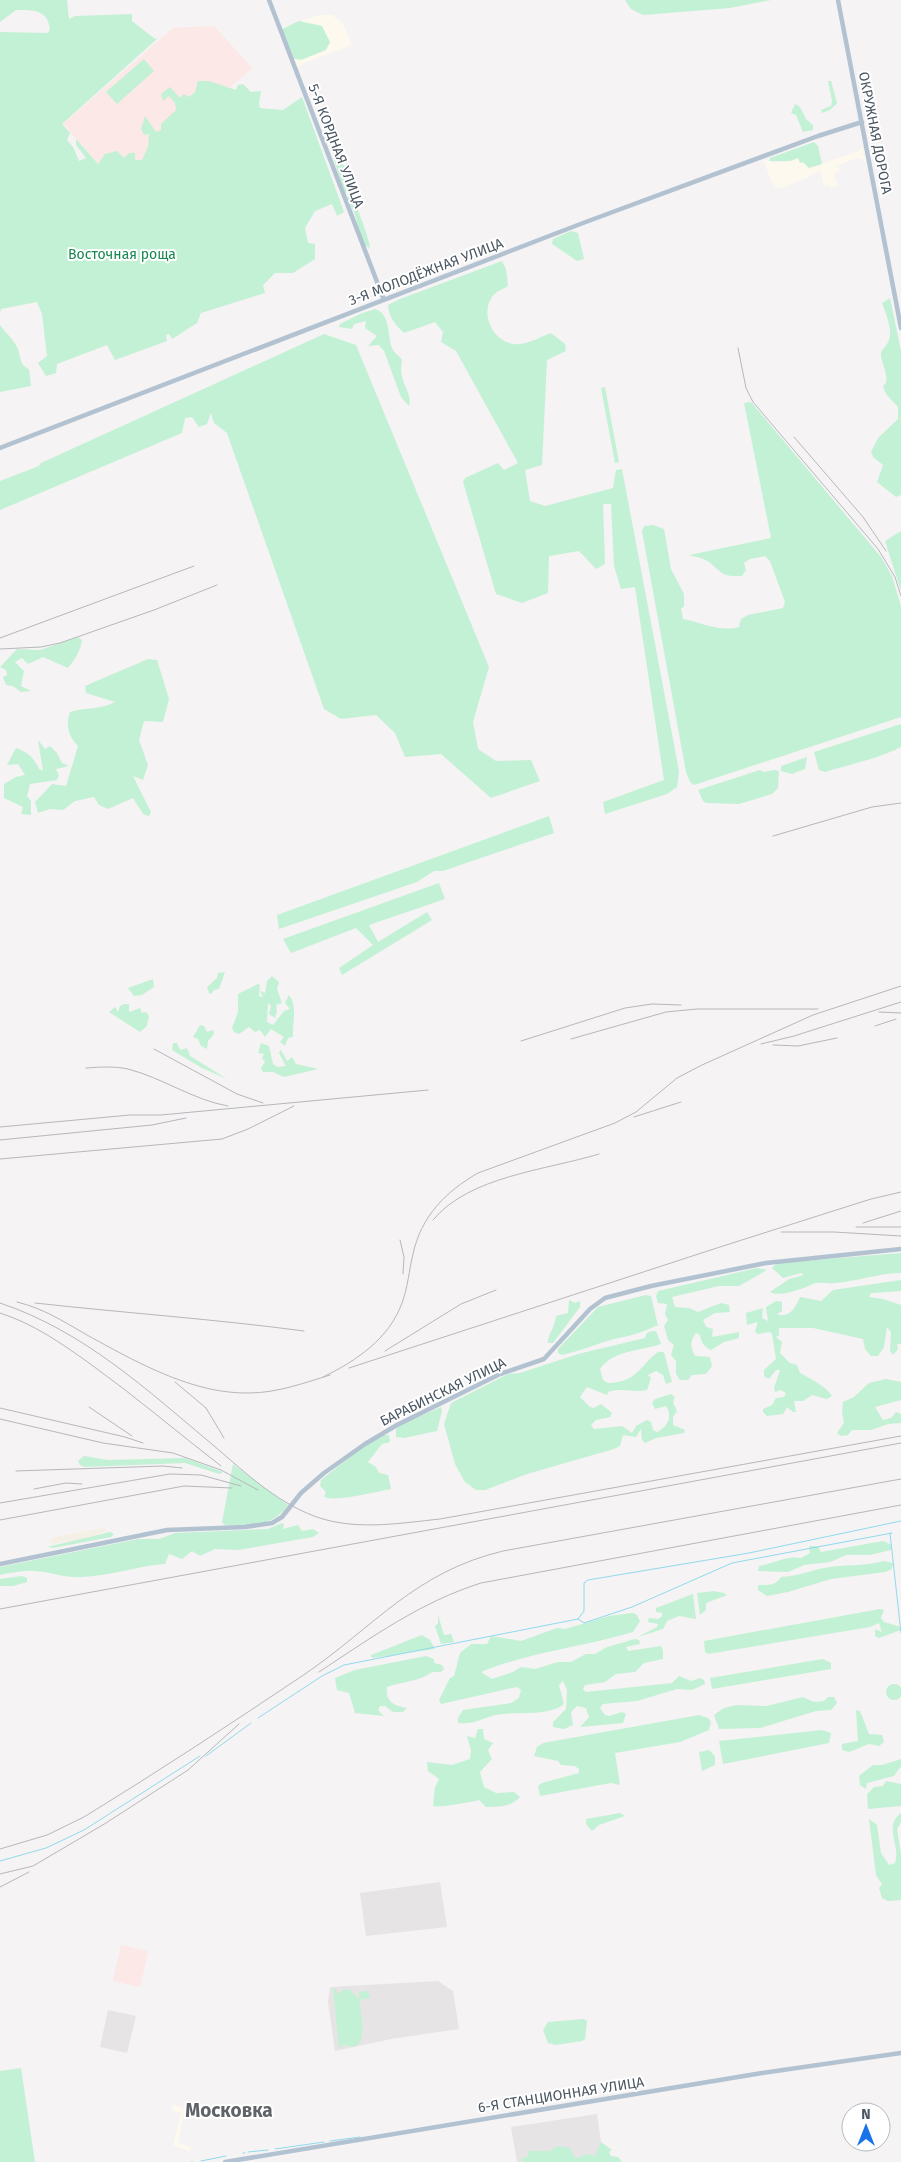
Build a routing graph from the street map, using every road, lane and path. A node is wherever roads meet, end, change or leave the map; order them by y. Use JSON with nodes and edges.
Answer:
{"nodes":[{"id":1,"x":269,"y":0,"type":"edge"},
{"id":2,"x":838,"y":0,"type":"edge"},
{"id":3,"x":862,"y":122,"type":"junction"},
{"id":4,"x":384,"y":300,"type":"junction"},
{"id":5,"x":901,"y":328,"type":"edge"},
{"id":6,"x":0,"y":448,"type":"edge"},
{"id":7,"x":901,"y":1249,"type":"edge"},
{"id":8,"x":0,"y":1564,"type":"edge"},
{"id":9,"x":901,"y":2053,"type":"edge"},
{"id":10,"x":225,"y":2162,"type":"edge"}],
"edges":[{"from":1,"to":4,"type":"main road","name":"5-Я КОРДНАЯ УЛИЦА"},
{"from":2,"to":3,"type":"main road","name":"ОКРУЖНАЯ ДОРОГА"},
{"from":3,"to":4,"type":"main road","name":"3-Я МОЛОДЁЖНАЯ УЛИЦА"},
{"from":3,"to":5,"type":"main road","name":"ОКРУЖНАЯ ДОРОГА"},
{"from":4,"to":6,"type":"main road","name":"3-Я МОЛОДЁЖНАЯ УЛИЦА"},
{"from":7,"to":8,"type":"main road","name":"БАРАБИНСКАЯ УЛИЦА"},
{"from":9,"to":10,"type":"main road","name":"6-Я СТАНЦИОННАЯ УЛИЦА"}]}
